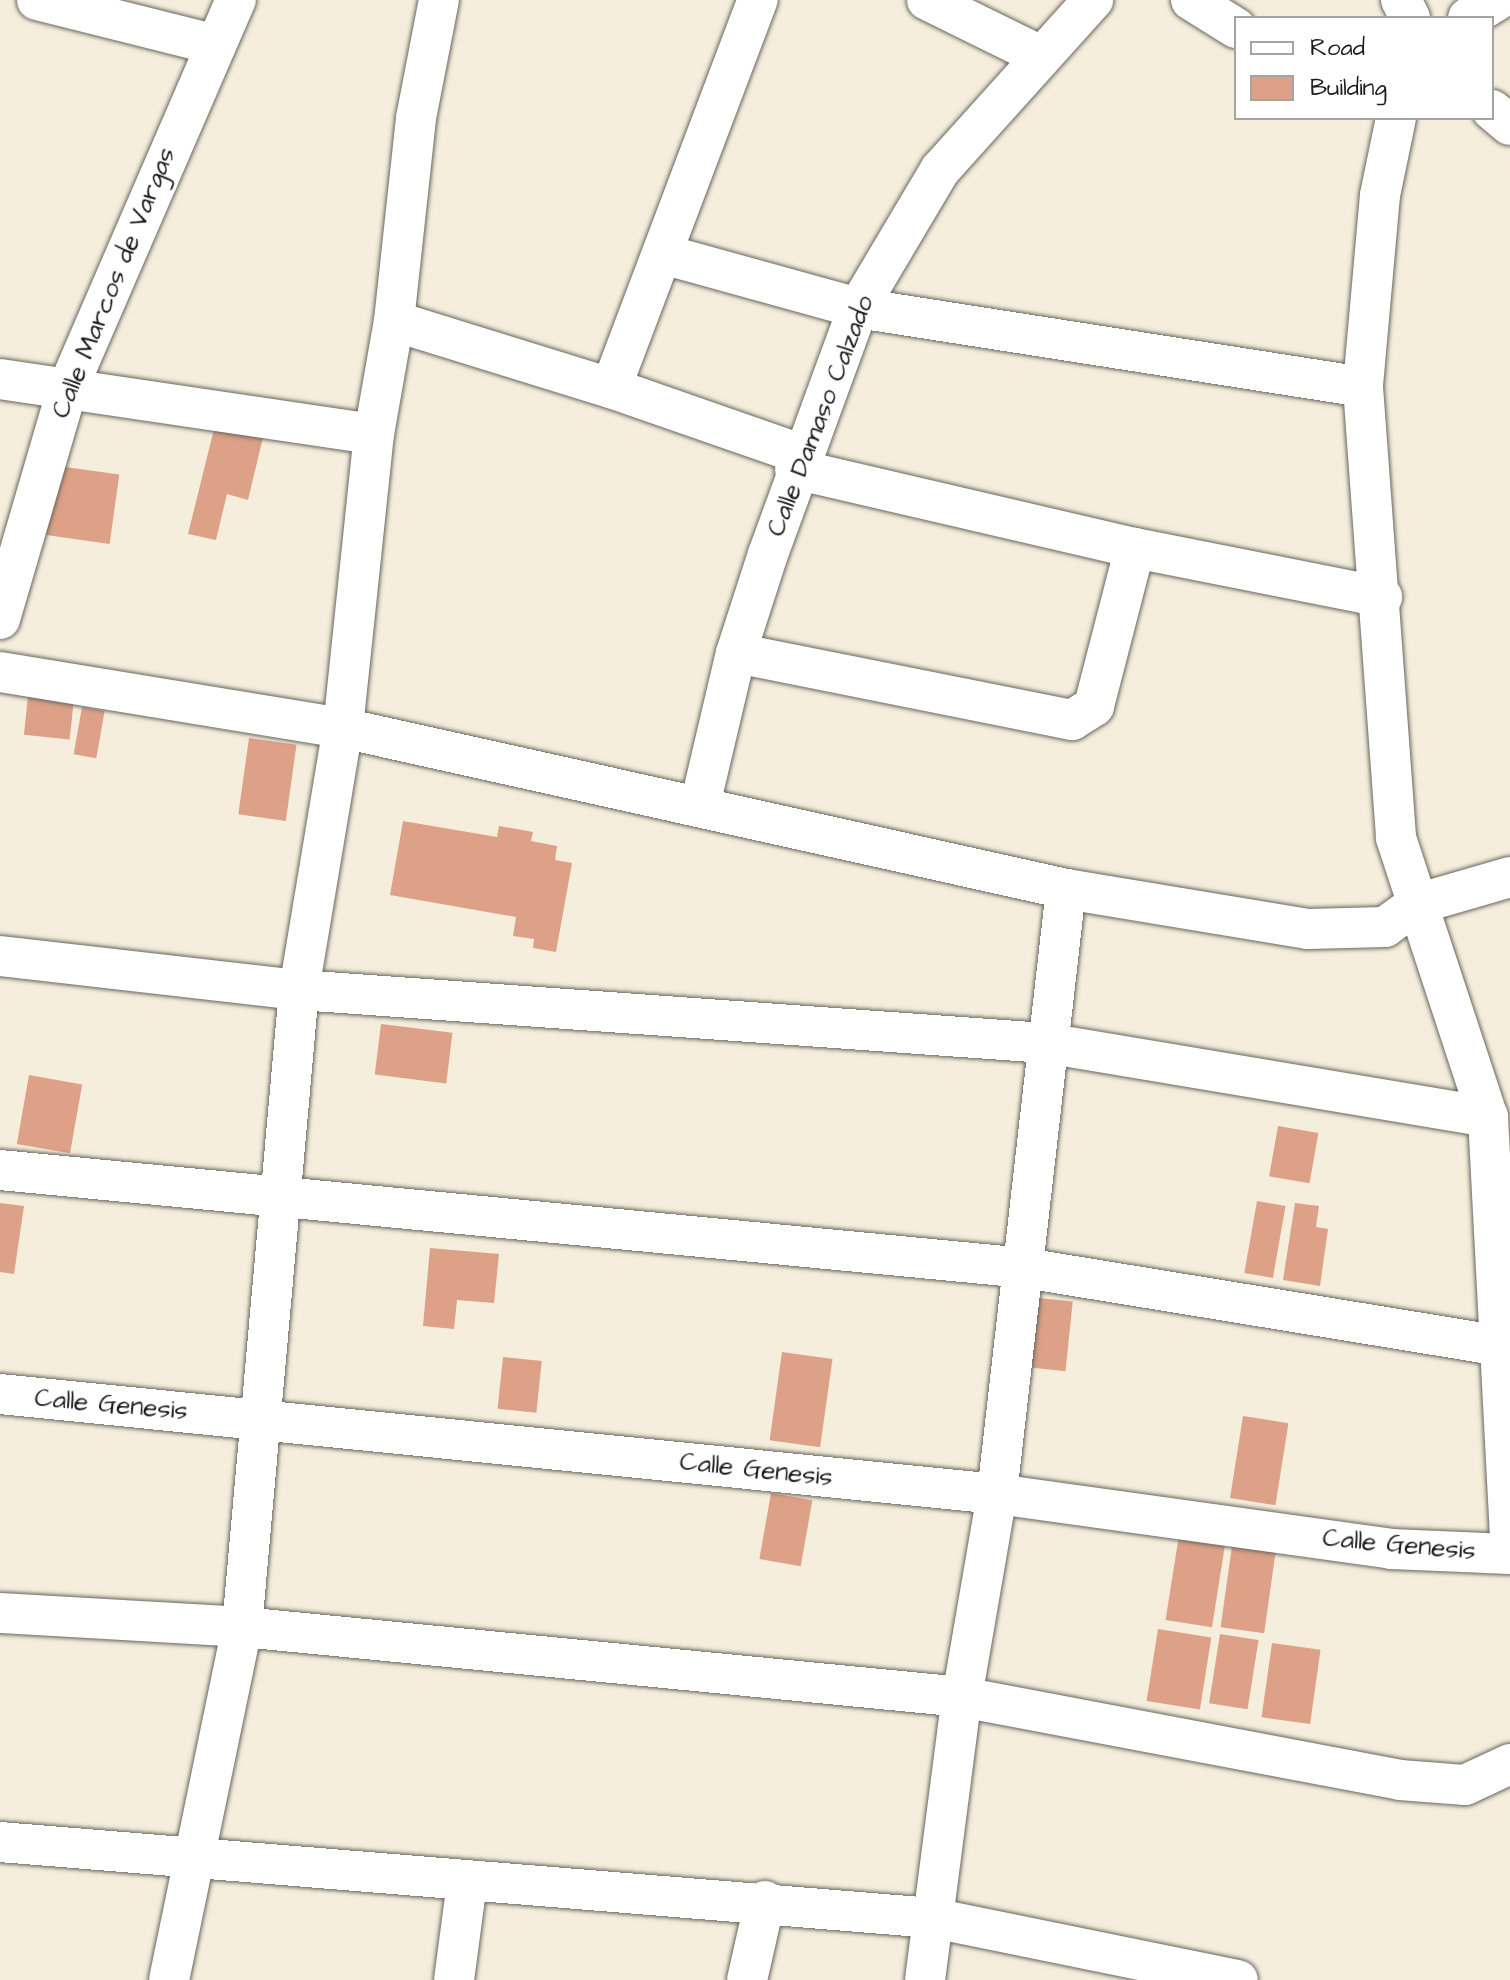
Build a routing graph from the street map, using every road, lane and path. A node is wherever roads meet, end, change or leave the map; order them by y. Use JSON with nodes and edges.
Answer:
{"nodes":[{"id":1,"x":37,"y":0,"type":"edge"},
{"id":2,"x":236,"y":0,"type":"edge"},
{"id":3,"x":439,"y":0,"type":"edge"},
{"id":4,"x":758,"y":0,"type":"edge"},
{"id":5,"x":927,"y":0,"type":"edge"},
{"id":6,"x":1093,"y":0,"type":"edge"},
{"id":7,"x":1191,"y":0,"type":"edge"},
{"id":8,"x":1498,"y":0,"type":"edge"},
{"id":9,"x":1471,"y":16,"type":"edge"},
{"id":10,"x":1234,"y":27,"type":"edge"},
{"id":11,"x":212,"y":44,"type":"junction"},
{"id":12,"x":1039,"y":55,"type":"junction"},
{"id":13,"x":1494,"y":112,"type":"edge"},
{"id":14,"x":1396,"y":120,"type":"edge"},
{"id":15,"x":1510,"y":125,"type":"edge"},
{"id":16,"x":663,"y":254,"type":"junction"},
{"id":17,"x":858,"y":308,"type":"junction"},
{"id":18,"x":394,"y":321,"type":"junction"},
{"id":19,"x":0,"y":379,"type":"edge"},
{"id":20,"x":1363,"y":387,"type":"junction"},
{"id":21,"x":611,"y":388,"type":"junction"},
{"id":22,"x":67,"y":390,"type":"junction"},
{"id":23,"x":374,"y":434,"type":"junction"},
{"id":24,"x":798,"y":462,"type":"junction"},
{"id":25,"x":1135,"y":548,"type":"junction"},
{"id":26,"x":1382,"y":597,"type":"junction"},
{"id":27,"x":0,"y":619,"type":"edge"},
{"id":28,"x":736,"y":653,"type":"junction"},
{"id":29,"x":0,"y":672,"type":"edge"},
{"id":30,"x":343,"y":728,"type":"junction"},
{"id":31,"x":700,"y":805,"type":"junction"},
{"id":32,"x":1510,"y":877,"type":"edge"},
{"id":33,"x":1066,"y":889,"type":"junction"},
{"id":34,"x":1417,"y":904,"type":"junction"},
{"id":35,"x":0,"y":956,"type":"edge"},
{"id":36,"x":299,"y":990,"type":"junction"},
{"id":37,"x":1046,"y":1043,"type":"junction"},
{"id":38,"x":1488,"y":1117,"type":"junction"},
{"id":39,"x":0,"y":1170,"type":"edge"},
{"id":40,"x":277,"y":1195,"type":"junction"},
{"id":41,"x":1025,"y":1268,"type":"junction"},
{"id":42,"x":1497,"y":1345,"type":"junction"},
{"id":43,"x":0,"y":1394,"type":"edge"},
{"id":44,"x":258,"y":1419,"type":"junction"},
{"id":45,"x":997,"y":1494,"type":"junction"},
{"id":46,"x":1510,"y":1541,"type":"edge"},
{"id":47,"x":1510,"y":1554,"type":"edge"},
{"id":48,"x":0,"y":1613,"type":"edge"},
{"id":49,"x":242,"y":1627,"type":"junction"},
{"id":50,"x":962,"y":1697,"type":"junction"},
{"id":51,"x":1510,"y":1764,"type":"edge"},
{"id":52,"x":0,"y":1842,"type":"edge"},
{"id":53,"x":195,"y":1856,"type":"junction"},
{"id":54,"x":467,"y":1882,"type":"junction"},
{"id":55,"x":765,"y":1901,"type":"junction"},
{"id":56,"x":933,"y":1918,"type":"junction"},
{"id":57,"x":1218,"y":1978,"type":"edge"},
{"id":58,"x":169,"y":1980,"type":"edge"},
{"id":59,"x":454,"y":1980,"type":"edge"},
{"id":60,"x":747,"y":1980,"type":"edge"},
{"id":61,"x":925,"y":1980,"type":"edge"}],
"edges":[{"from":1,"to":11,"type":"street"},
{"from":2,"to":11,"type":"street","name":"Calle Marcos de Vargas"},
{"from":3,"to":18,"type":"street"},
{"from":4,"to":16,"type":"street"},
{"from":5,"to":12,"type":"street"},
{"from":6,"to":12,"type":"street","name":"Calle Damaso Calzado"},
{"from":7,"to":10,"type":"street"},
{"from":8,"to":9,"type":"street"},
{"from":11,"to":22,"type":"street","name":"Calle Marcos de Vargas"},
{"from":12,"to":17,"type":"street","name":"Calle Damaso Calzado"},
{"from":13,"to":15,"type":"street"},
{"from":14,"to":20,"type":"street"},
{"from":16,"to":17,"type":"street"},
{"from":16,"to":21,"type":"street"},
{"from":17,"to":20,"type":"street"},
{"from":17,"to":24,"type":"street","name":"Calle Damaso Calzado"},
{"from":18,"to":21,"type":"street"},
{"from":18,"to":23,"type":"street"},
{"from":19,"to":22,"type":"street"},
{"from":20,"to":26,"type":"street"},
{"from":21,"to":24,"type":"street"},
{"from":22,"to":23,"type":"street"},
{"from":22,"to":27,"type":"street","name":"Calle Marcos de Vargas"},
{"from":23,"to":30,"type":"street"},
{"from":24,"to":25,"type":"street"},
{"from":24,"to":28,"type":"street","name":"Calle Damaso Calzado"},
{"from":25,"to":26,"type":"street"},
{"from":25,"to":28,"type":"street"},
{"from":26,"to":34,"type":"street"},
{"from":28,"to":31,"type":"street","name":"Calle Damaso Calzado"},
{"from":29,"to":30,"type":"street"},
{"from":30,"to":31,"type":"street"},
{"from":30,"to":36,"type":"street"},
{"from":31,"to":33,"type":"street"},
{"from":32,"to":34,"type":"street"},
{"from":33,"to":34,"type":"street"},
{"from":33,"to":37,"type":"street"},
{"from":34,"to":38,"type":"street"},
{"from":35,"to":36,"type":"street"},
{"from":36,"to":37,"type":"street"},
{"from":36,"to":40,"type":"street"},
{"from":37,"to":38,"type":"street"},
{"from":37,"to":41,"type":"street"},
{"from":38,"to":42,"type":"street"},
{"from":39,"to":40,"type":"street"},
{"from":40,"to":41,"type":"street"},
{"from":40,"to":44,"type":"street"},
{"from":41,"to":42,"type":"street"},
{"from":41,"to":45,"type":"street"},
{"from":42,"to":46,"type":"street"},
{"from":43,"to":44,"type":"street","name":"Calle Genesis"},
{"from":44,"to":45,"type":"street","name":"Calle Genesis"},
{"from":44,"to":49,"type":"street"},
{"from":45,"to":47,"type":"street","name":"Calle Genesis"},
{"from":45,"to":50,"type":"street"},
{"from":48,"to":49,"type":"street"},
{"from":49,"to":50,"type":"street"},
{"from":49,"to":53,"type":"street"},
{"from":50,"to":51,"type":"street"},
{"from":50,"to":56,"type":"street"},
{"from":52,"to":53,"type":"street"},
{"from":53,"to":54,"type":"street"},
{"from":53,"to":58,"type":"street"},
{"from":54,"to":55,"type":"street"},
{"from":54,"to":59,"type":"street"},
{"from":55,"to":56,"type":"street"},
{"from":55,"to":60,"type":"street"},
{"from":56,"to":57,"type":"street"},
{"from":56,"to":61,"type":"street"}]}
